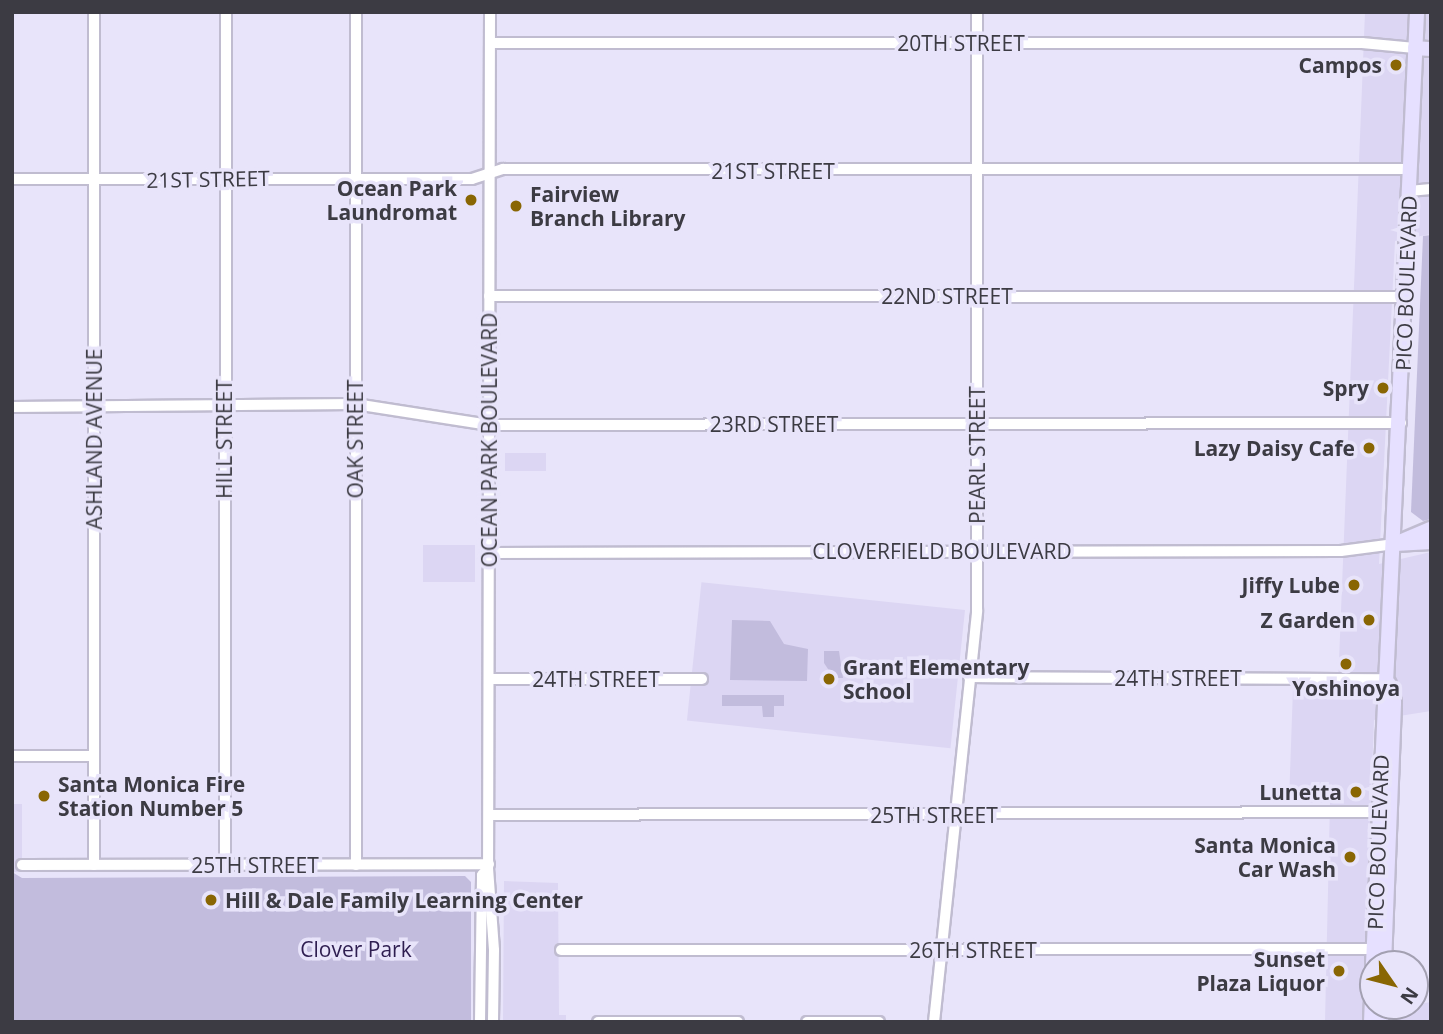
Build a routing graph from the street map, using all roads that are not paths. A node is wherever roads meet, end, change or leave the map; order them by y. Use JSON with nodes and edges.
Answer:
{"nodes":[{"id":1,"x":94,"y":12,"type":"edge"},
{"id":2,"x":226,"y":12,"type":"edge"},
{"id":3,"x":356,"y":12,"type":"edge"},
{"id":4,"x":490,"y":12,"type":"edge"},
{"id":5,"x":977,"y":12,"type":"edge"},
{"id":6,"x":1417,"y":12,"type":"edge"},
{"id":7,"x":490,"y":43,"type":"junction"},
{"id":8,"x":978,"y":43,"type":"junction"},
{"id":9,"x":1415,"y":48,"type":"junction"},
{"id":10,"x":1431,"y":49,"type":"edge"},
{"id":11,"x":1409,"y":169,"type":"junction"},
{"id":12,"x":978,"y":170,"type":"junction"},
{"id":13,"x":491,"y":173,"type":"junction"},
{"id":14,"x":12,"y":179,"type":"edge"},
{"id":15,"x":93,"y":179,"type":"junction"},
{"id":16,"x":356,"y":179,"type":"junction"},
{"id":17,"x":224,"y":180,"type":"junction"},
{"id":18,"x":1431,"y":189,"type":"edge"},
{"id":19,"x":1409,"y":191,"type":"junction"},
{"id":20,"x":489,"y":296,"type":"junction"},
{"id":21,"x":977,"y":296,"type":"junction"},
{"id":22,"x":1405,"y":297,"type":"junction"},
{"id":23,"x":224,"y":404,"type":"junction"},
{"id":24,"x":355,"y":404,"type":"junction"},
{"id":25,"x":12,"y":405,"type":"edge"},
{"id":26,"x":94,"y":405,"type":"junction"},
{"id":27,"x":977,"y":424,"type":"junction"},
{"id":28,"x":1401,"y":424,"type":"junction"},
{"id":29,"x":489,"y":425,"type":"junction"},
{"id":30,"x":1431,"y":529,"type":"edge"},
{"id":31,"x":1431,"y":542,"type":"edge"},
{"id":32,"x":1395,"y":544,"type":"junction"},
{"id":33,"x":976,"y":551,"type":"junction"},
{"id":34,"x":489,"y":553,"type":"junction"},
{"id":35,"x":969,"y":677,"type":"junction"},
{"id":36,"x":490,"y":679,"type":"junction"},
{"id":37,"x":702,"y":679,"type":"dead end"},
{"id":38,"x":1388,"y":679,"type":"junction"},
{"id":39,"x":12,"y":756,"type":"edge"},
{"id":40,"x":94,"y":756,"type":"junction"},
{"id":41,"x":1385,"y":809,"type":"junction"},
{"id":42,"x":489,"y":814,"type":"junction"},
{"id":43,"x":954,"y":814,"type":"junction"},
{"id":44,"x":22,"y":865,"type":"dead end"},
{"id":45,"x":94,"y":865,"type":"junction"},
{"id":46,"x":356,"y":865,"type":"junction"},
{"id":47,"x":225,"y":866,"type":"junction"},
{"id":48,"x":489,"y":866,"type":"junction"},
{"id":49,"x":561,"y":950,"type":"dead end"},
{"id":50,"x":941,"y":950,"type":"junction"},
{"id":51,"x":1379,"y":950,"type":"edge"},
{"id":52,"x":1359,"y":957,"type":"edge"},
{"id":53,"x":480,"y":1022,"type":"edge"},
{"id":54,"x":493,"y":1022,"type":"edge"},
{"id":55,"x":598,"y":1022,"type":"edge"},
{"id":56,"x":738,"y":1022,"type":"edge"},
{"id":57,"x":807,"y":1022,"type":"edge"},
{"id":58,"x":879,"y":1022,"type":"edge"},
{"id":59,"x":934,"y":1022,"type":"edge"}],
"edges":[{"from":1,"to":15,"type":"street","name":"ASHLAND AVENUE"},
{"from":2,"to":17,"type":"street","name":"HILL STREET"},
{"from":3,"to":16,"type":"street","name":"OAK STREET"},
{"from":4,"to":7,"type":"street","name":"OCEAN PARK BOULEVARD"},
{"from":5,"to":8,"type":"street","name":"PEARL STREET"},
{"from":6,"to":9,"type":"main road","name":"PICO BOULEVARD"},
{"from":7,"to":8,"type":"street","name":"20TH STREET"},
{"from":7,"to":13,"type":"street","name":"OCEAN PARK BOULEVARD"},
{"from":8,"to":9,"type":"street","name":"20TH STREET"},
{"from":8,"to":12,"type":"street","name":"PEARL STREET"},
{"from":9,"to":10,"type":"main road","name":"20TH STREET"},
{"from":9,"to":11,"type":"main road","name":"PICO BOULEVARD"},
{"from":11,"to":12,"type":"street","name":"21ST STREET"},
{"from":11,"to":19,"type":"main road","name":"PICO BOULEVARD"},
{"from":12,"to":13,"type":"street","name":"21ST STREET"},
{"from":12,"to":21,"type":"street","name":"PEARL STREET"},
{"from":13,"to":16,"type":"street","name":"21ST STREET"},
{"from":13,"to":20,"type":"street","name":"OCEAN PARK BOULEVARD"},
{"from":14,"to":15,"type":"street","name":"21ST STREET"},
{"from":15,"to":17,"type":"street","name":"21ST STREET"},
{"from":15,"to":26,"type":"street","name":"ASHLAND AVENUE"},
{"from":16,"to":17,"type":"street","name":"21ST STREET"},
{"from":16,"to":24,"type":"street","name":"OAK STREET"},
{"from":17,"to":23,"type":"street","name":"HILL STREET"},
{"from":18,"to":19,"type":"street"},
{"from":19,"to":22,"type":"main road","name":"PICO BOULEVARD"},
{"from":20,"to":21,"type":"street","name":"22ND STREET"},
{"from":20,"to":29,"type":"street","name":"OCEAN PARK BOULEVARD"},
{"from":21,"to":22,"type":"street","name":"22ND STREET"},
{"from":21,"to":27,"type":"street","name":"PEARL STREET"},
{"from":22,"to":28,"type":"main road","name":"PICO BOULEVARD"},
{"from":23,"to":24,"type":"street","name":"23RD STREET"},
{"from":23,"to":26,"type":"street","name":"23RD STREET"},
{"from":23,"to":47,"type":"street","name":"HILL STREET"},
{"from":24,"to":29,"type":"street","name":"23RD STREET"},
{"from":24,"to":46,"type":"street","name":"OAK STREET"},
{"from":25,"to":26,"type":"street","name":"23RD STREET"},
{"from":26,"to":40,"type":"street","name":"ASHLAND AVENUE"},
{"from":27,"to":28,"type":"street","name":"23RD STREET"},
{"from":27,"to":29,"type":"street","name":"23RD STREET"},
{"from":27,"to":33,"type":"street","name":"PEARL STREET"},
{"from":28,"to":32,"type":"main road","name":"PICO BOULEVARD"},
{"from":29,"to":34,"type":"street","name":"OCEAN PARK BOULEVARD"},
{"from":30,"to":32,"type":"main road","name":"CLOVERFIELD BOULEVARD"},
{"from":31,"to":32,"type":"main road","name":"CLOVERFIELD BOULEVARD"},
{"from":32,"to":33,"type":"street","name":"CLOVERFIELD BOULEVARD"},
{"from":32,"to":38,"type":"main road","name":"PICO BOULEVARD"},
{"from":33,"to":34,"type":"street","name":"CLOVERFIELD BOULEVARD"},
{"from":33,"to":35,"type":"street","name":"PEARL STREET"},
{"from":34,"to":36,"type":"street","name":"OCEAN PARK BOULEVARD"},
{"from":35,"to":38,"type":"street","name":"24TH STREET"},
{"from":35,"to":43,"type":"street","name":"PEARL STREET"},
{"from":36,"to":37,"type":"street","name":"24TH STREET"},
{"from":36,"to":42,"type":"street","name":"OCEAN PARK BOULEVARD"},
{"from":38,"to":41,"type":"main road","name":"PICO BOULEVARD"},
{"from":39,"to":40,"type":"street"},
{"from":40,"to":45,"type":"street","name":"ASHLAND AVENUE"},
{"from":41,"to":43,"type":"street","name":"25TH STREET"},
{"from":41,"to":51,"type":"main road","name":"PICO BOULEVARD"},
{"from":42,"to":43,"type":"street","name":"25TH STREET"},
{"from":42,"to":48,"type":"street","name":"OCEAN PARK BOULEVARD"},
{"from":43,"to":50,"type":"street","name":"PEARL STREET"},
{"from":44,"to":45,"type":"street","name":"25TH STREET"},
{"from":45,"to":47,"type":"street","name":"25TH STREET"},
{"from":46,"to":47,"type":"street","name":"25TH STREET"},
{"from":46,"to":48,"type":"street","name":"25TH STREET"},
{"from":48,"to":53,"type":"street","name":"OCEAN PARK BOULEVARD"},
{"from":48,"to":54,"type":"street","name":"OCEAN PARK BOULEVARD"},
{"from":49,"to":50,"type":"street","name":"26TH STREET"},
{"from":50,"to":52,"type":"street","name":"26TH STREET"},
{"from":50,"to":59,"type":"street","name":"PEARL STREET"},
{"from":55,"to":56,"type":"street"},
{"from":57,"to":58,"type":"street"}]}
